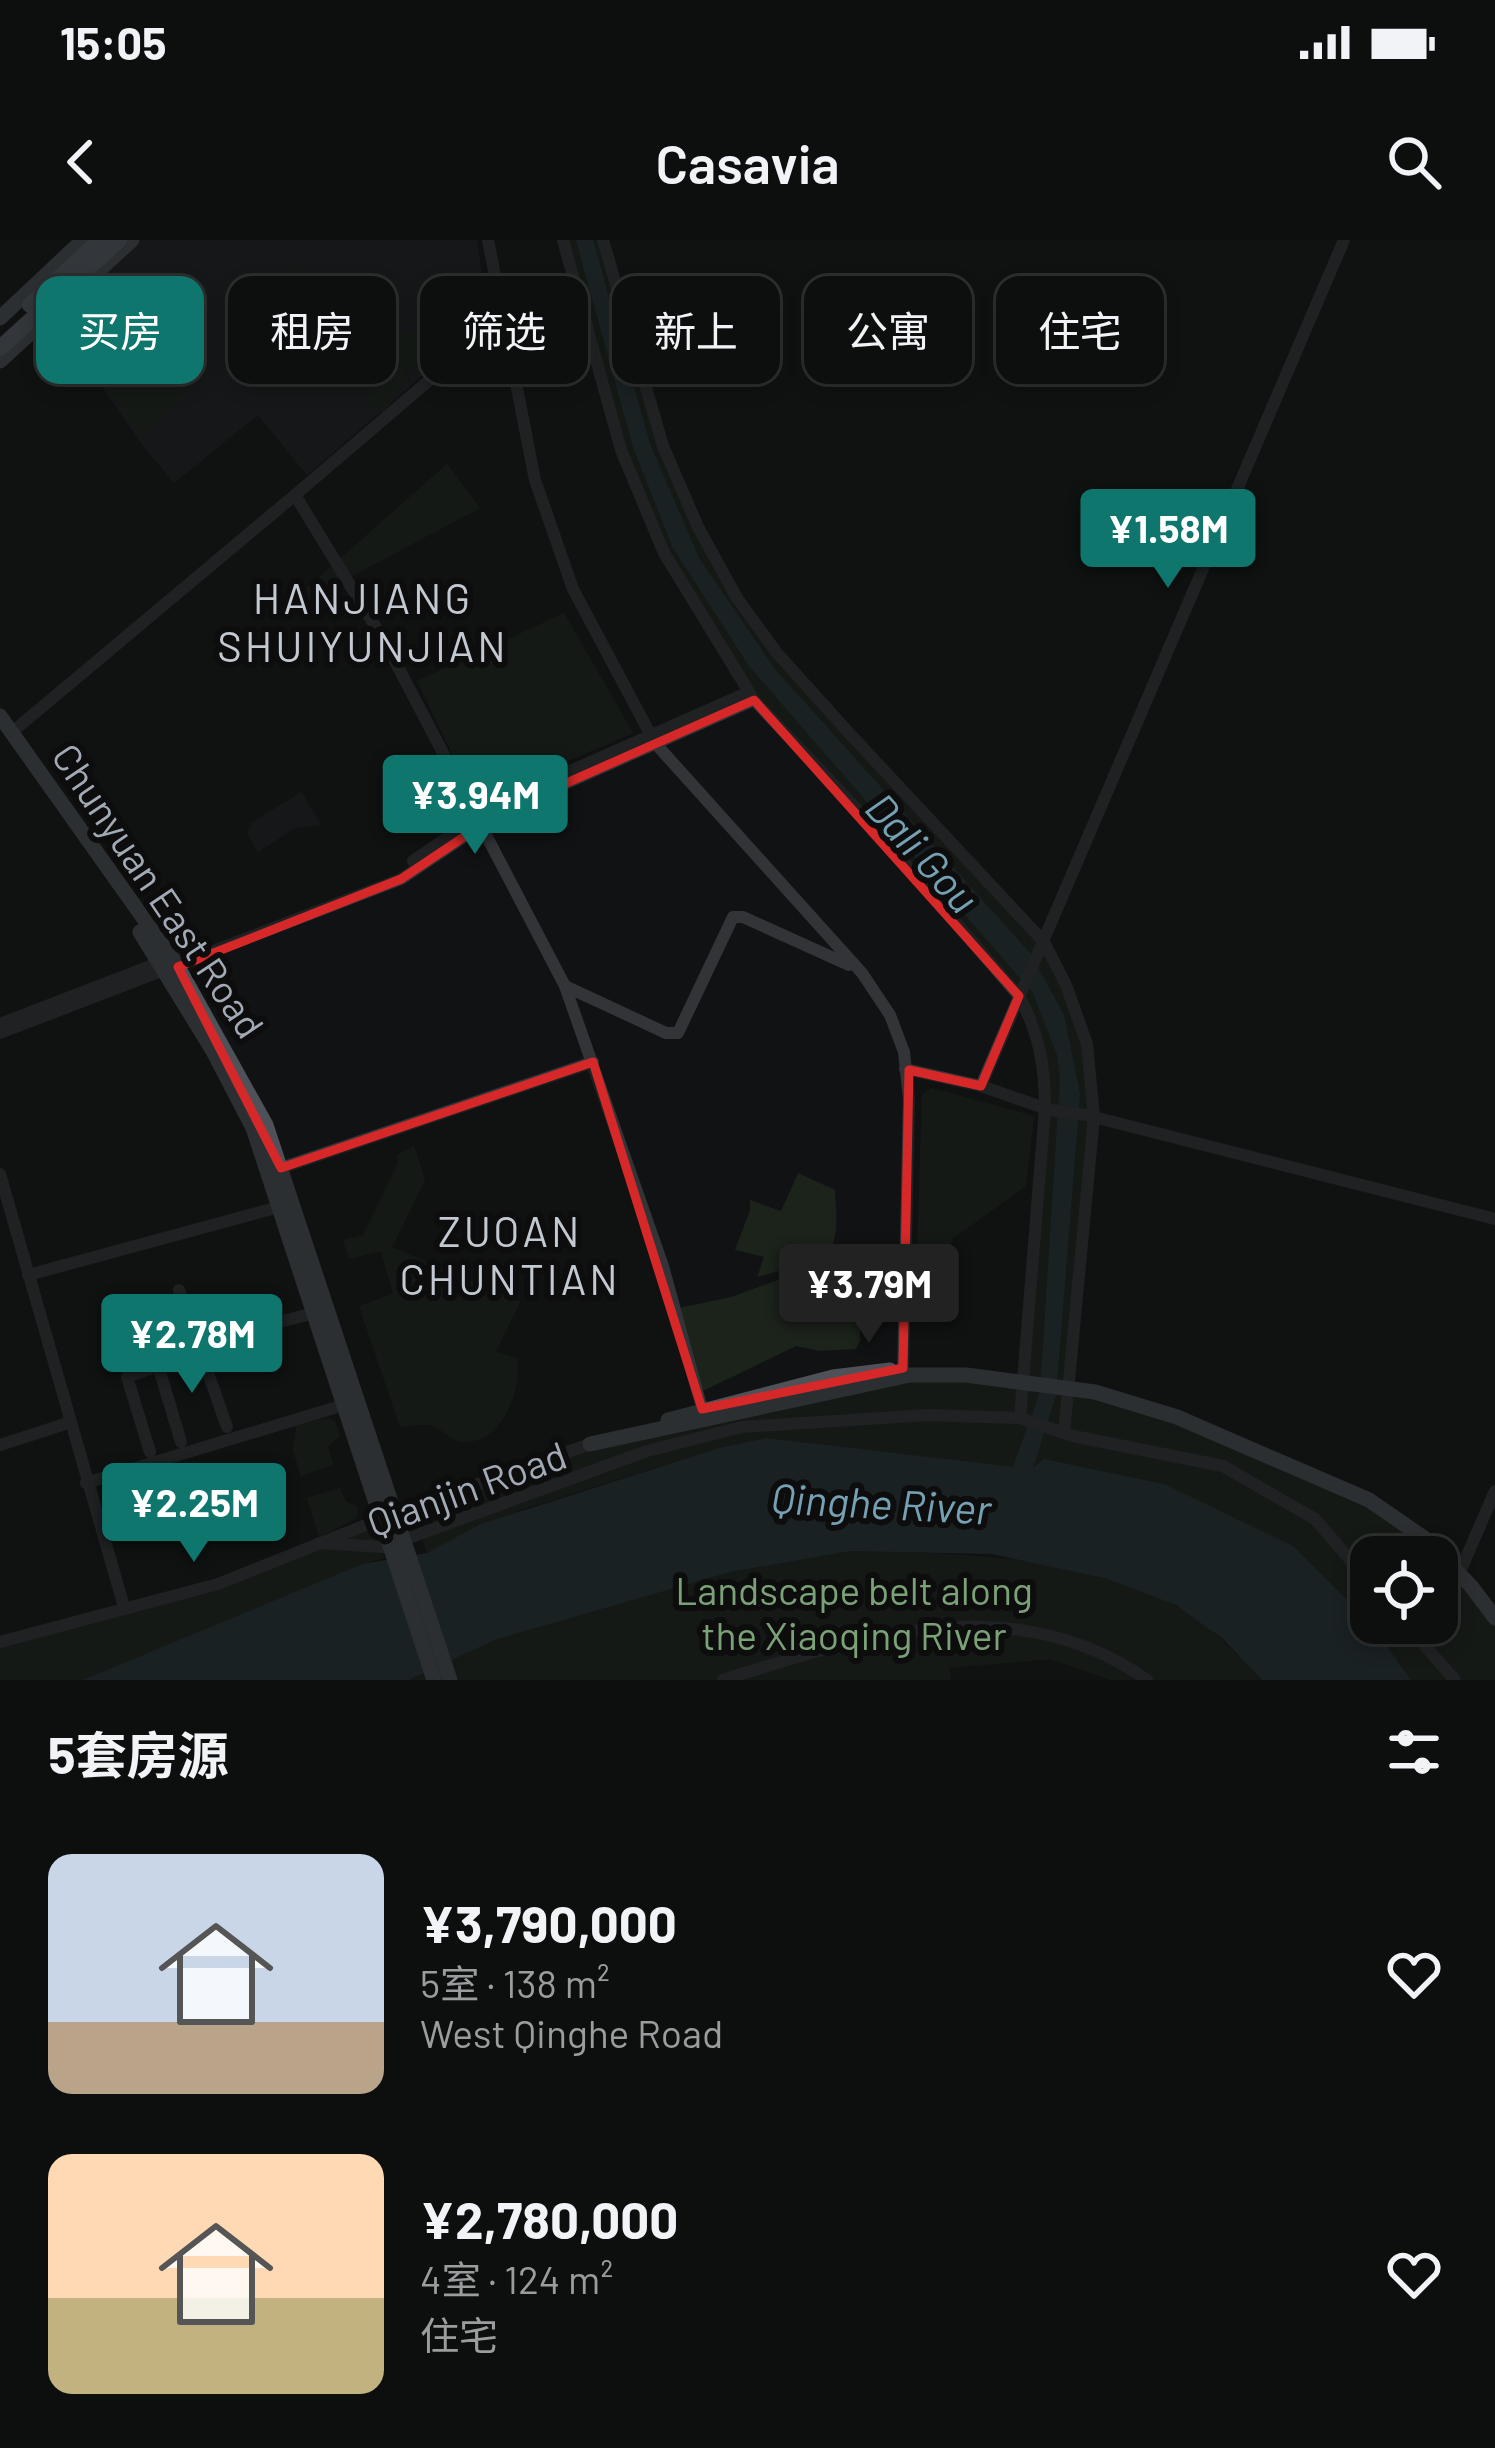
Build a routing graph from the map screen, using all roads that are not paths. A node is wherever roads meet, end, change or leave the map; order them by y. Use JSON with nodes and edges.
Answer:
{"nodes":[{"id":1,"x":83,"y":240,"type":"edge"},
{"id":2,"x":100,"y":240,"type":"edge"},
{"id":3,"x":118,"y":240,"type":"edge"},
{"id":4,"x":132,"y":240,"type":"edge"},
{"id":5,"x":488,"y":240,"type":"edge"},
{"id":6,"x":563,"y":240,"type":"edge"},
{"id":7,"x":604,"y":240,"type":"edge"},
{"id":8,"x":1344,"y":240,"type":"edge"},
{"id":9,"x":0,"y":318,"type":"edge"},
{"id":10,"x":0,"y":332,"type":"edge"},
{"id":11,"x":0,"y":347,"type":"edge"},
{"id":12,"x":0,"y":361,"type":"edge"},
{"id":13,"x":425,"y":384,"type":"edge"},
{"id":14,"x":296,"y":495,"type":"junction"},
{"id":15,"x":751,"y":696,"type":"junction"},
{"id":16,"x":0,"y":716,"type":"edge"},
{"id":17,"x":5,"y":730,"type":"edge"},
{"id":18,"x":653,"y":739,"type":"junction"},
{"id":19,"x":476,"y":822,"type":"junction"},
{"id":20,"x":1045,"y":942,"type":"junction"},
{"id":21,"x":169,"y":965,"type":"junction"},
{"id":22,"x":858,"y":969,"type":"junction"},
{"id":23,"x":565,"y":986,"type":"junction"},
{"id":24,"x":1019,"y":996,"type":"junction"},
{"id":25,"x":0,"y":1029,"type":"edge"},
{"id":26,"x":593,"y":1062,"type":"junction"},
{"id":27,"x":905,"y":1069,"type":"junction"},
{"id":28,"x":981,"y":1086,"type":"junction"},
{"id":29,"x":1048,"y":1109,"type":"junction"},
{"id":30,"x":1094,"y":1118,"type":"junction"},
{"id":31,"x":280,"y":1168,"type":"junction"},
{"id":32,"x":0,"y":1174,"type":"edge"},
{"id":33,"x":279,"y":1207,"type":"junction"},
{"id":34,"x":1495,"y":1219,"type":"edge"},
{"id":35,"x":6,"y":1222,"type":"edge"},
{"id":36,"x":28,"y":1275,"type":"junction"},
{"id":37,"x":179,"y":1290,"type":"dead end"},
{"id":38,"x":140,"y":1305,"type":"dead end"},
{"id":39,"x":314,"y":1312,"type":"junction"},
{"id":40,"x":202,"y":1350,"type":"junction"},
{"id":41,"x":158,"y":1366,"type":"junction"},
{"id":42,"x":905,"y":1373,"type":"junction"},
{"id":43,"x":1025,"y":1377,"type":"junction"},
{"id":44,"x":1065,"y":1383,"type":"junction"},
{"id":45,"x":800,"y":1398,"type":"junction"},
{"id":46,"x":344,"y":1406,"type":"junction"},
{"id":47,"x":702,"y":1409,"type":"junction"},
{"id":48,"x":1023,"y":1419,"type":"junction"},
{"id":49,"x":68,"y":1423,"type":"junction"},
{"id":50,"x":760,"y":1425,"type":"junction"},
{"id":51,"x":227,"y":1427,"type":"dead end"},
{"id":52,"x":1062,"y":1432,"type":"junction"},
{"id":53,"x":181,"y":1442,"type":"dead end"},
{"id":54,"x":590,"y":1444,"type":"junction"},
{"id":55,"x":0,"y":1445,"type":"edge"},
{"id":56,"x":150,"y":1452,"type":"dead end"},
{"id":57,"x":86,"y":1484,"type":"junction"},
{"id":58,"x":1495,"y":1491,"type":"edge"},
{"id":59,"x":388,"y":1517,"type":"junction"},
{"id":60,"x":319,"y":1544,"type":"junction"},
{"id":61,"x":1350,"y":1560,"type":"edge"},
{"id":62,"x":1460,"y":1570,"type":"junction"},
{"id":63,"x":1495,"y":1606,"type":"edge"},
{"id":64,"x":124,"y":1607,"type":"junction"},
{"id":65,"x":1495,"y":1618,"type":"edge"},
{"id":66,"x":0,"y":1642,"type":"edge"},
{"id":67,"x":1424,"y":1644,"type":"edge"},
{"id":68,"x":434,"y":1680,"type":"edge"},
{"id":69,"x":450,"y":1680,"type":"edge"},
{"id":70,"x":723,"y":1680,"type":"edge"},
{"id":71,"x":1148,"y":1680,"type":"edge"},
{"id":72,"x":1455,"y":1680,"type":"edge"}],
"edges":[{"from":1,"to":9,"type":"main road"},
{"from":2,"to":10,"type":"highway"},
{"from":3,"to":11,"type":"highway"},
{"from":4,"to":12,"type":"main road"},
{"from":5,"to":18,"type":"street"},
{"from":6,"to":15,"type":"street"},
{"from":7,"to":20,"type":"street"},
{"from":8,"to":20,"type":"street"},
{"from":13,"to":14,"type":"street"},
{"from":14,"to":17,"type":"street"},
{"from":14,"to":19,"type":"street"},
{"from":15,"to":18,"type":"street"},
{"from":15,"to":24,"type":"street"},
{"from":16,"to":17,"type":"main road","name":"Chunyuan East Road"},
{"from":17,"to":21,"type":"main road","name":"Chunyuan East Road"},
{"from":18,"to":19,"type":"street"},
{"from":18,"to":22,"type":"street"},
{"from":19,"to":21,"type":"street"},
{"from":19,"to":23,"type":"street"},
{"from":20,"to":24,"type":"street"},
{"from":20,"to":30,"type":"street"},
{"from":21,"to":25,"type":"street"},
{"from":21,"to":31,"type":"main road","name":"Chunyuan East Road"},
{"from":21,"to":33,"type":"main road","name":"Chunyuan East Road"},
{"from":22,"to":23,"type":"street"},
{"from":22,"to":27,"type":"street"},
{"from":23,"to":26,"type":"street"},
{"from":24,"to":28,"type":"street"},
{"from":24,"to":29,"type":"street"},
{"from":26,"to":31,"type":"street"},
{"from":26,"to":47,"type":"street"},
{"from":27,"to":28,"type":"street"},
{"from":27,"to":42,"type":"street"},
{"from":28,"to":29,"type":"street"},
{"from":29,"to":30,"type":"street"},
{"from":29,"to":43,"type":"street"},
{"from":30,"to":34,"type":"street"},
{"from":30,"to":44,"type":"street"},
{"from":31,"to":59,"type":"main road","name":"Chunyuan East Road"},
{"from":32,"to":35,"type":"street"},
{"from":33,"to":36,"type":"street"},
{"from":33,"to":39,"type":"main road","name":"Chunyuan East Road"},
{"from":35,"to":36,"type":"street"},
{"from":36,"to":49,"type":"street"},
{"from":37,"to":40,"type":"street"},
{"from":38,"to":41,"type":"street"},
{"from":39,"to":40,"type":"street"},
{"from":39,"to":46,"type":"main road","name":"Chunyuan East Road"},
{"from":40,"to":41,"type":"street"},
{"from":40,"to":51,"type":"street"},
{"from":41,"to":53,"type":"street"},
{"from":41,"to":56,"type":"street"},
{"from":42,"to":43,"type":"main road"},
{"from":42,"to":45,"type":"main road"},
{"from":42,"to":47,"type":"main road"},
{"from":43,"to":44,"type":"main road"},
{"from":43,"to":48,"type":"street"},
{"from":44,"to":52,"type":"street"},
{"from":44,"to":62,"type":"main road"},
{"from":45,"to":50,"type":"street"},
{"from":45,"to":54,"type":"main road"},
{"from":46,"to":57,"type":"street"},
{"from":46,"to":59,"type":"main road","name":"Chunyuan East Road"},
{"from":47,"to":54,"type":"main road"},
{"from":48,"to":50,"type":"street"},
{"from":48,"to":52,"type":"street"},
{"from":49,"to":55,"type":"street"},
{"from":49,"to":57,"type":"street"},
{"from":50,"to":60,"type":"street"},
{"from":52,"to":61,"type":"street"},
{"from":54,"to":59,"type":"street","name":"Qianjin Road"},
{"from":57,"to":64,"type":"street"},
{"from":58,"to":62,"type":"street"},
{"from":59,"to":60,"type":"street","name":"Qianjin Road"},
{"from":59,"to":68,"type":"main road"},
{"from":59,"to":69,"type":"main road"},
{"from":60,"to":64,"type":"street","name":"Qianjin Road"},
{"from":62,"to":63,"type":"main road"},
{"from":62,"to":65,"type":"main road"},
{"from":64,"to":66,"type":"street","name":"Qianjin Road"},
{"from":67,"to":72,"type":"street"},
{"from":70,"to":71,"type":"street"}]}
